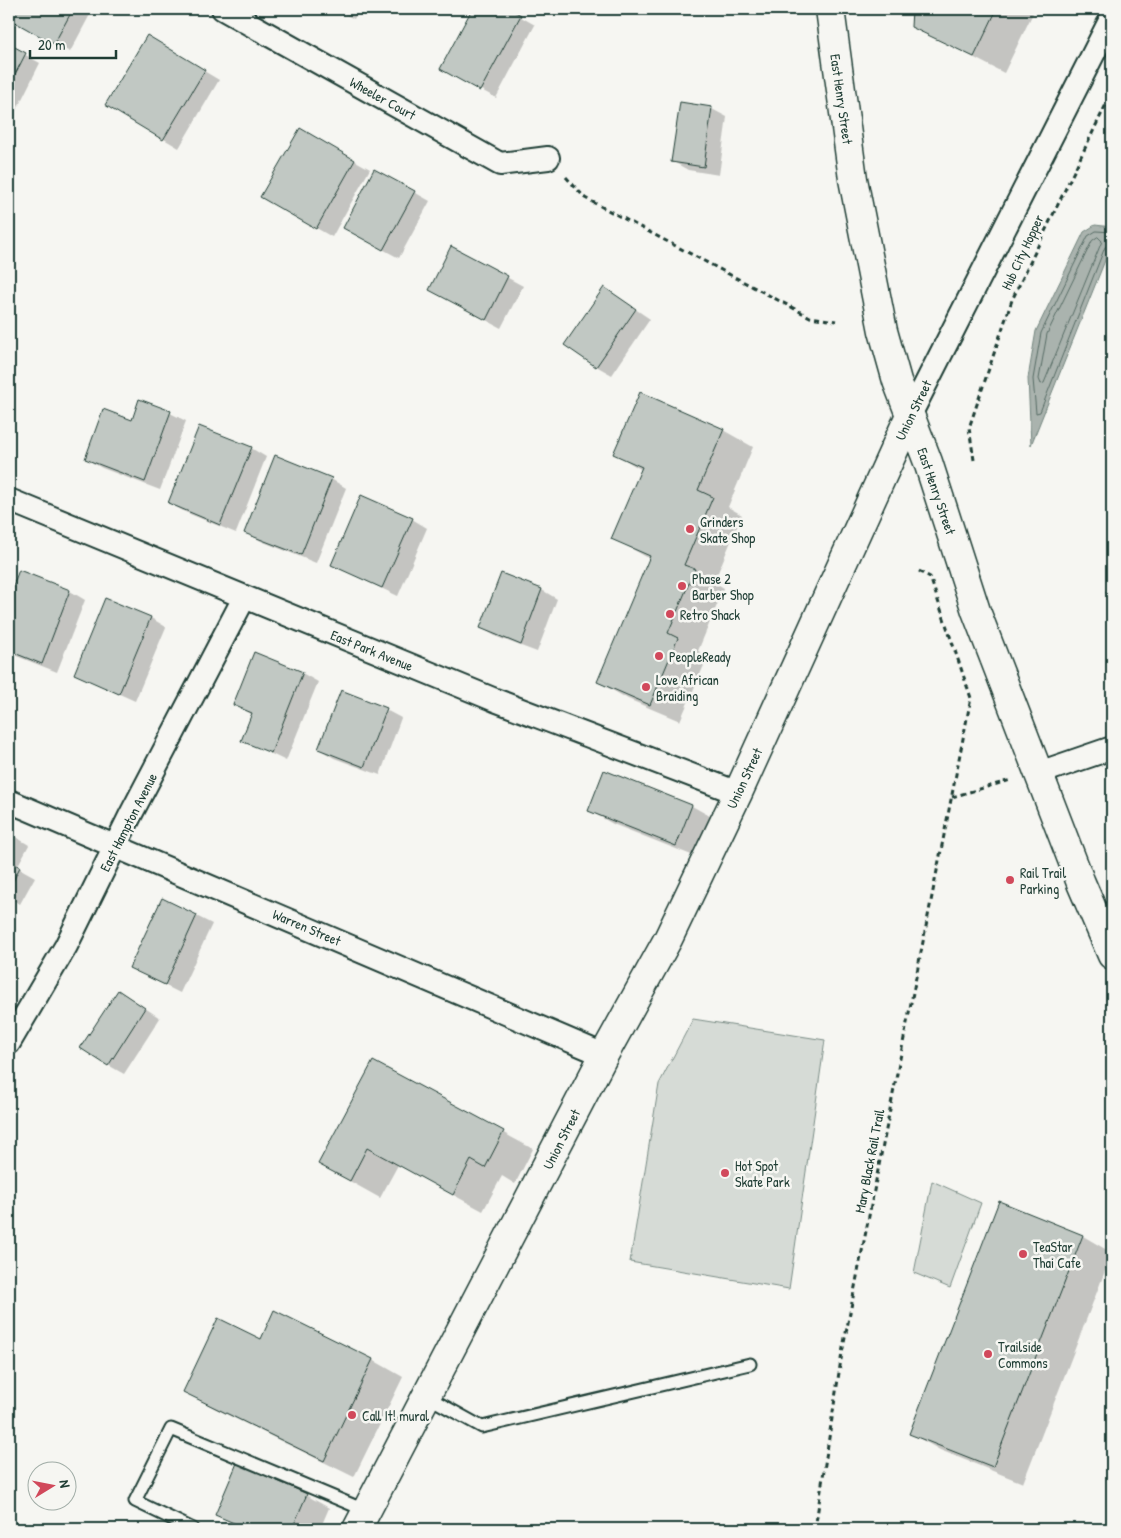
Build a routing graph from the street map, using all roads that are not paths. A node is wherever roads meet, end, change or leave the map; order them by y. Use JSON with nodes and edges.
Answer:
{"nodes":[{"id":1,"x":223,"y":9,"type":"edge"},
{"id":2,"x":830,"y":9,"type":"edge"},
{"id":3,"x":1112,"y":17,"type":"edge"},
{"id":4,"x":548,"y":158,"type":"road end"},
{"id":5,"x":910,"y":415,"type":"junction"},
{"id":6,"x":9,"y":500,"type":"edge"},
{"id":7,"x":244,"y":598,"type":"junction"},
{"id":8,"x":1112,"y":748,"type":"edge"},
{"id":9,"x":1039,"y":773,"type":"junction"},
{"id":10,"x":738,"y":793,"type":"junction"},
{"id":11,"x":9,"y":801,"type":"edge"},
{"id":12,"x":116,"y":845,"type":"junction"},
{"id":13,"x":1112,"y":955,"type":"edge"},
{"id":14,"x":9,"y":1043,"type":"edge"},
{"id":15,"x":604,"y":1055,"type":"junction"},
{"id":16,"x":750,"y":1364,"type":"dead end"},
{"id":17,"x":426,"y":1396,"type":"junction"},
{"id":18,"x":362,"y":1520,"type":"edge"},
{"id":19,"x":193,"y":1529,"type":"edge"}],
"edges":[{"from":1,"to":4,"type":"street","name":"Wheeler Court"},
{"from":2,"to":5,"type":"main road","name":"East Henry Street"},
{"from":3,"to":5,"type":"street","name":"Union Street"},
{"from":5,"to":9,"type":"main road","name":"East Henry Street"},
{"from":5,"to":10,"type":"main road","name":"Union Street"},
{"from":6,"to":7,"type":"street","name":"East Park Avenue"},
{"from":7,"to":10,"type":"street","name":"East Park Avenue"},
{"from":7,"to":12,"type":"street","name":"East Hampton Avenue"},
{"from":8,"to":9,"type":"street"},
{"from":9,"to":13,"type":"main road","name":"East Henry Street"},
{"from":10,"to":15,"type":"main road","name":"Union Street"},
{"from":11,"to":12,"type":"street","name":"Warren Street"},
{"from":12,"to":14,"type":"street","name":"East Hampton Avenue"},
{"from":12,"to":15,"type":"street","name":"Warren Street"},
{"from":15,"to":17,"type":"main road","name":"Union Street"},
{"from":16,"to":17,"type":"lane"},
{"from":17,"to":18,"type":"main road","name":"Union Street"},
{"from":18,"to":19,"type":"lane"}]}
